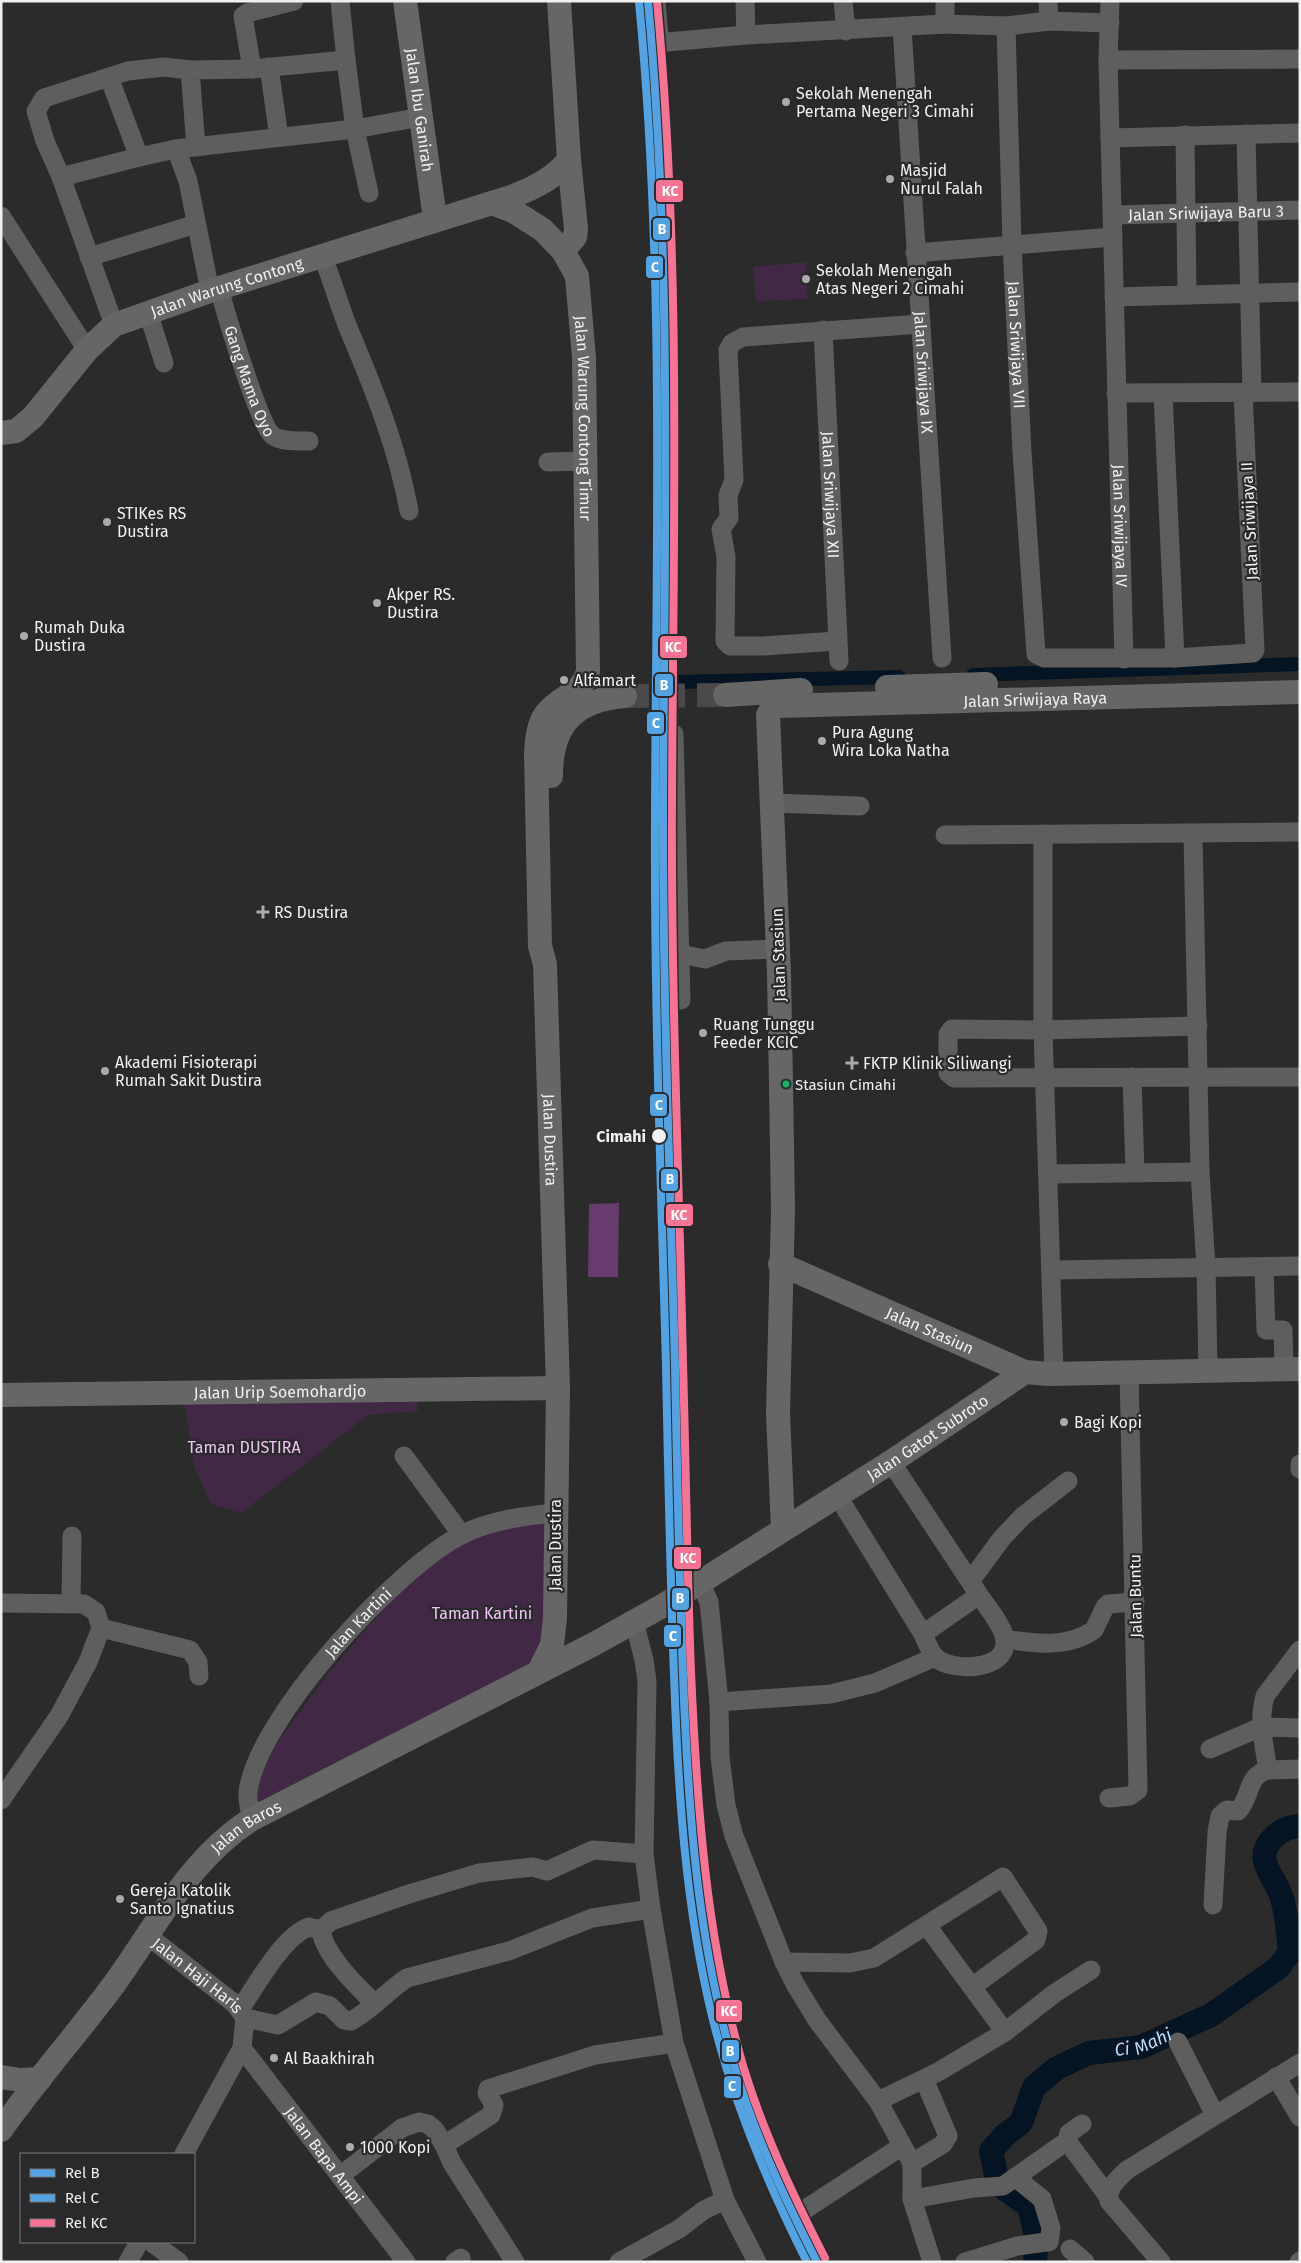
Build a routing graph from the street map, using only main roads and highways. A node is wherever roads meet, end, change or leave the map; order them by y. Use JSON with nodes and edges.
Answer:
{"nodes":[{"id":1,"x":405,"y":1,"type":"edge"},
{"id":2,"x":559,"y":1,"type":"edge"},
{"id":3,"x":568,"y":160,"type":"junction"},
{"id":4,"x":492,"y":203,"type":"junction"},
{"id":5,"x":435,"y":219,"type":"junction"},
{"id":6,"x":563,"y":251,"type":"junction"},
{"id":7,"x":1,"y":433,"type":"edge"},
{"id":8,"x":1300,"y":678,"type":"edge"},
{"id":9,"x":584,"y":683,"type":"joint"},
{"id":10,"x":1300,"y":692,"type":"edge"},
{"id":11,"x":725,"y":695,"type":"tunnel mouth"},
{"id":12,"x":625,"y":696,"type":"tunnel mouth"},
{"id":13,"x":772,"y":708,"type":"joint"},
{"id":14,"x":546,"y":964,"type":"junction"},
{"id":15,"x":780,"y":1264,"type":"junction"},
{"id":16,"x":993,"y":1357,"type":"junction"},
{"id":17,"x":1292,"y":1369,"type":"edge"},
{"id":18,"x":1025,"y":1372,"type":"junction"},
{"id":19,"x":558,"y":1388,"type":"junction"},
{"id":20,"x":1,"y":1394,"type":"edge"},
{"id":21,"x":992,"y":1396,"type":"junction"},
{"id":22,"x":783,"y":1529,"type":"junction"},
{"id":23,"x":555,"y":1618,"type":"junction"},
{"id":24,"x":594,"y":1644,"type":"junction"},
{"id":25,"x":539,"y":1671,"type":"junction"},
{"id":26,"x":1,"y":2077,"type":"edge"},
{"id":27,"x":40,"y":2079,"type":"junction"},
{"id":28,"x":1,"y":2130,"type":"edge"}],
"edges":[{"from":1,"to":5,"type":"main road","name":"Jalan Ibu Ganirah"},
{"from":2,"to":3,"type":"main road"},
{"from":3,"to":4,"type":"main road","name":"Jalan Warung Contong"},
{"from":3,"to":6,"type":"main road"},
{"from":4,"to":5,"type":"main road","name":"Jalan Warung Contong"},
{"from":4,"to":6,"type":"main road"},
{"from":5,"to":7,"type":"main road","name":"Jalan Warung Contong"},
{"from":6,"to":9,"type":"main road","name":"Jalan Warung Contong Timur"},
{"from":8,"to":11,"type":"main road","name":"Jalan Sriwijaya Raya"},
{"from":9,"to":14,"type":"main road","name":"Jalan Dustira"},
{"from":10,"to":13,"type":"main road","name":"Jalan Sriwijaya Raya"},
{"from":12,"to":14,"type":"main road"},
{"from":13,"to":15,"type":"main road","name":"Jalan Stasiun"},
{"from":14,"to":19,"type":"main road","name":"Jalan Dustira"},
{"from":15,"to":16,"type":"main road","name":"Jalan Stasiun"},
{"from":15,"to":22,"type":"main road","name":"Jalan Stasiun"},
{"from":16,"to":18,"type":"main road","name":"Jalan Stasiun"},
{"from":16,"to":21,"type":"main road"},
{"from":17,"to":18,"type":"main road"},
{"from":18,"to":21,"type":"main road","name":"Jalan Gatot Subroto"},
{"from":19,"to":20,"type":"main road","name":"Jalan Urip Soemohardjo"},
{"from":19,"to":23,"type":"main road","name":"Jalan Dustira"},
{"from":21,"to":22,"type":"main road","name":"Jalan Gatot Subroto"},
{"from":22,"to":24,"type":"main road","name":"Jalan Gatot Subroto"},
{"from":23,"to":24,"type":"main road"},
{"from":23,"to":25,"type":"main road","name":"Jalan Dustira"},
{"from":24,"to":25,"type":"main road","name":"Jalan Baros"},
{"from":25,"to":27,"type":"main road","name":"Jalan Baros"},
{"from":26,"to":27,"type":"main road"},
{"from":27,"to":28,"type":"main road","name":"Jalan Baros"}]}
